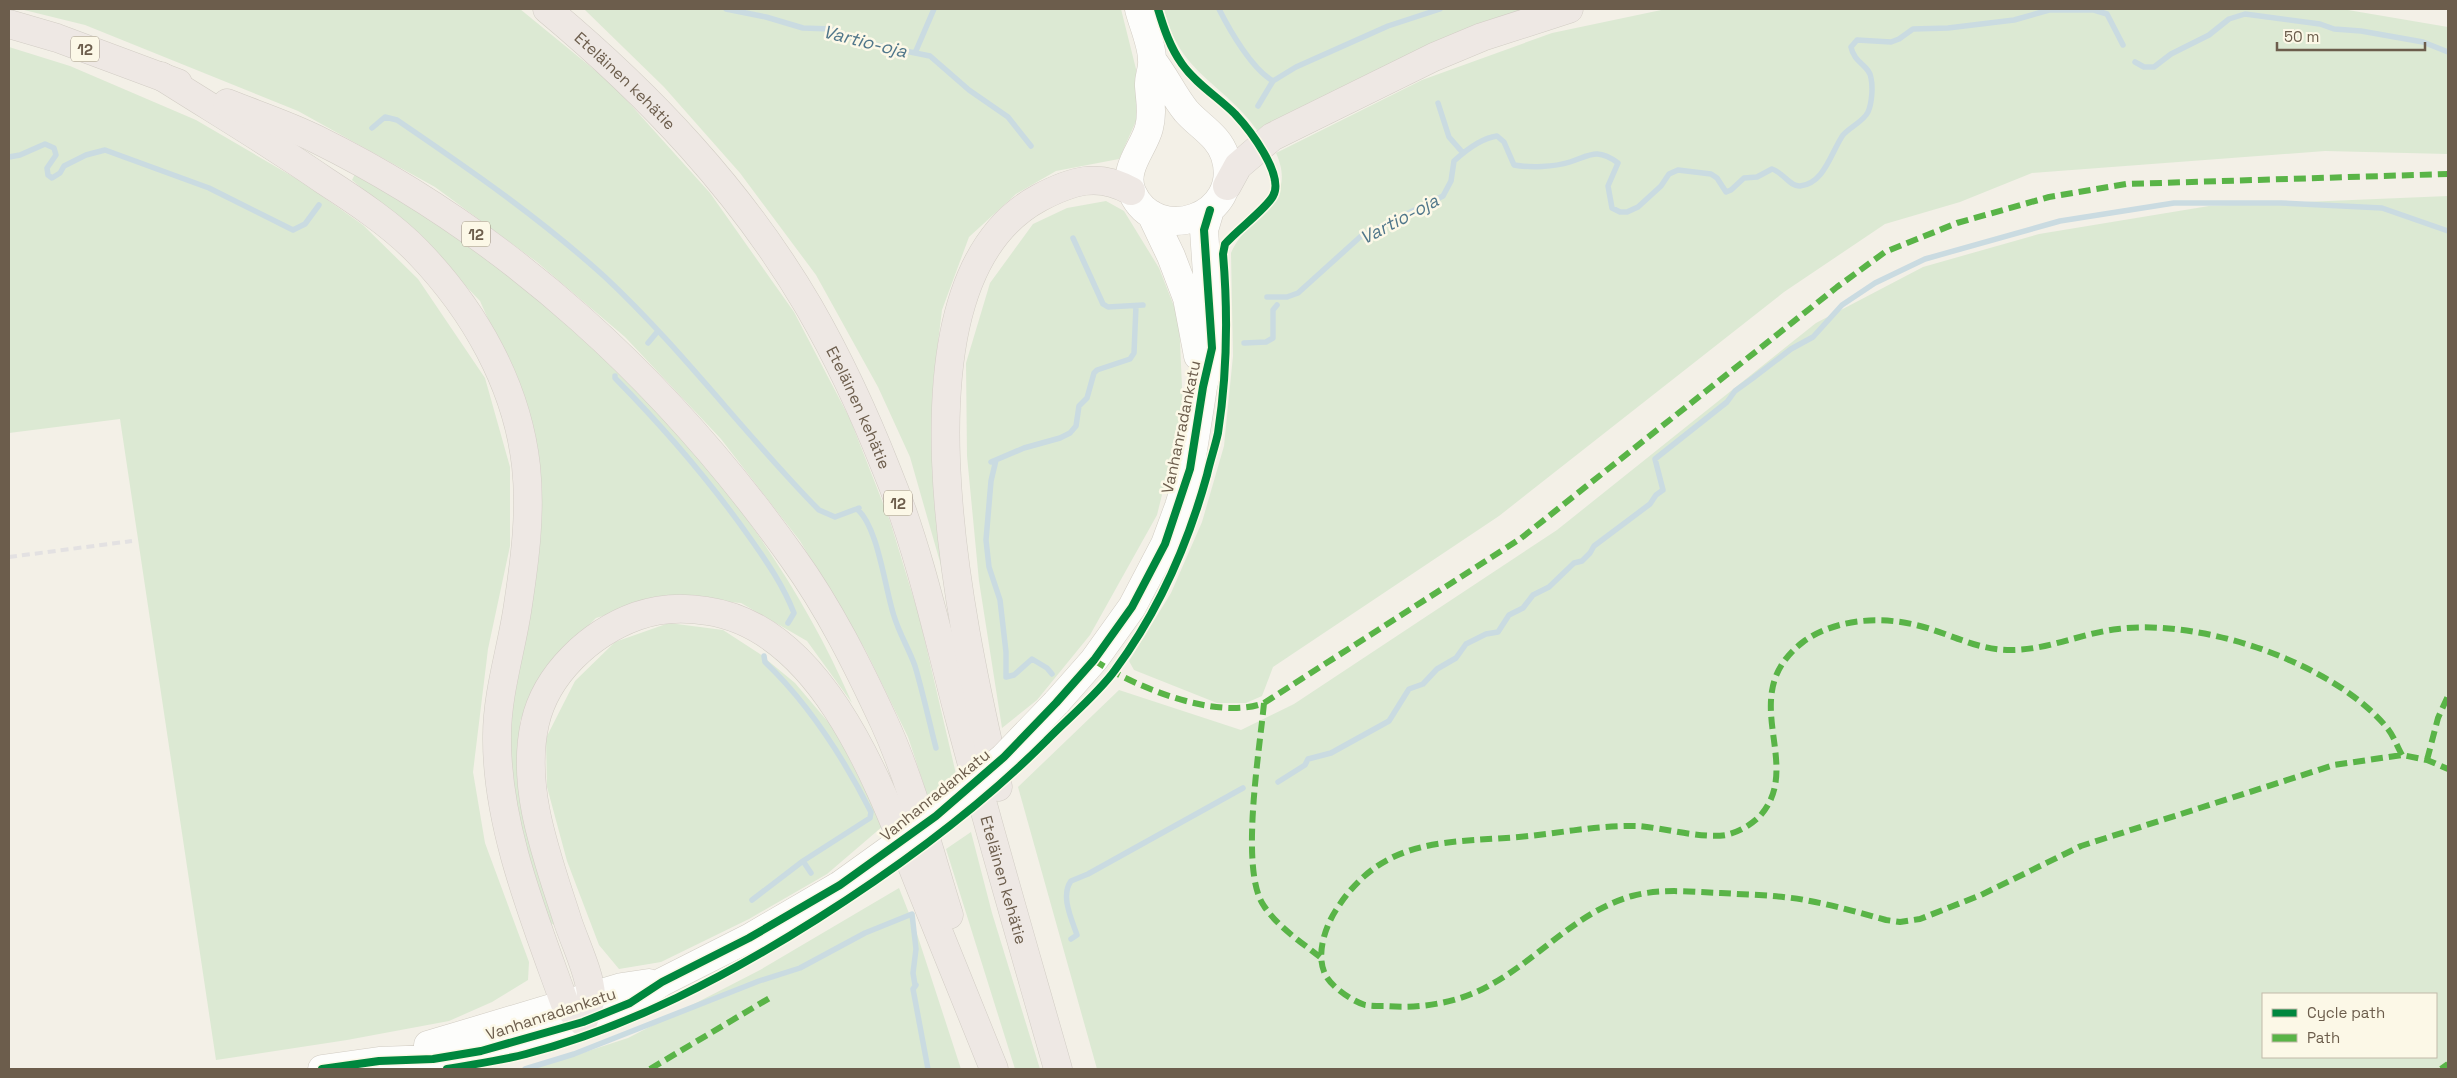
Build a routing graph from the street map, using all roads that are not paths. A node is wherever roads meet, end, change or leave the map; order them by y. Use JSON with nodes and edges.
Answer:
{"nodes":[{"id":1,"x":1139,"y":9,"type":"edge"},
{"id":2,"x":1569,"y":9,"type":"edge"},
{"id":3,"x":558,"y":17,"type":"edge"},
{"id":4,"x":9,"y":24,"type":"edge"},
{"id":5,"x":1152,"y":60,"type":"junction"},
{"id":6,"x":161,"y":76,"type":"junction"},
{"id":7,"x":1227,"y":186,"type":"junction"},
{"id":8,"x":1131,"y":191,"type":"junction"},
{"id":9,"x":1210,"y":210,"type":"junction"},
{"id":10,"x":1151,"y":214,"type":"junction"},
{"id":11,"x":1203,"y":387,"type":"junction"},
{"id":12,"x":580,"y":1007,"type":"junction"},
{"id":13,"x":322,"y":1069,"type":"edge"},
{"id":14,"x":996,"y":1069,"type":"edge"},
{"id":15,"x":1059,"y":1069,"type":"edge"}],
"edges":[{"from":1,"to":5,"type":"street"},
{"from":2,"to":7,"type":"highway"},
{"from":3,"to":15,"type":"highway","name":"Eteläinen kehätie","number":"12"},
{"from":4,"to":6,"type":"highway","number":"12"},
{"from":5,"to":7,"type":"street"},
{"from":5,"to":8,"type":"street"},
{"from":6,"to":12,"type":"highway"},
{"from":6,"to":14,"type":"highway","number":"12"},
{"from":7,"to":9,"type":"street","name":"Vanhanradankatu"},
{"from":8,"to":10,"type":"street","name":"Vanhanradankatu"},
{"from":8,"to":15,"type":"highway"},
{"from":9,"to":10,"type":"street","name":"Vanhanradankatu"},
{"from":9,"to":11,"type":"street","name":"Vanhanradankatu"},
{"from":10,"to":11,"type":"street","name":"Vanhanradankatu"},
{"from":11,"to":12,"type":"street","name":"Vanhanradankatu","bridge":true},
{"from":12,"to":13,"type":"street","name":"Vanhanradankatu"},
{"from":12,"to":14,"type":"highway"}]}
